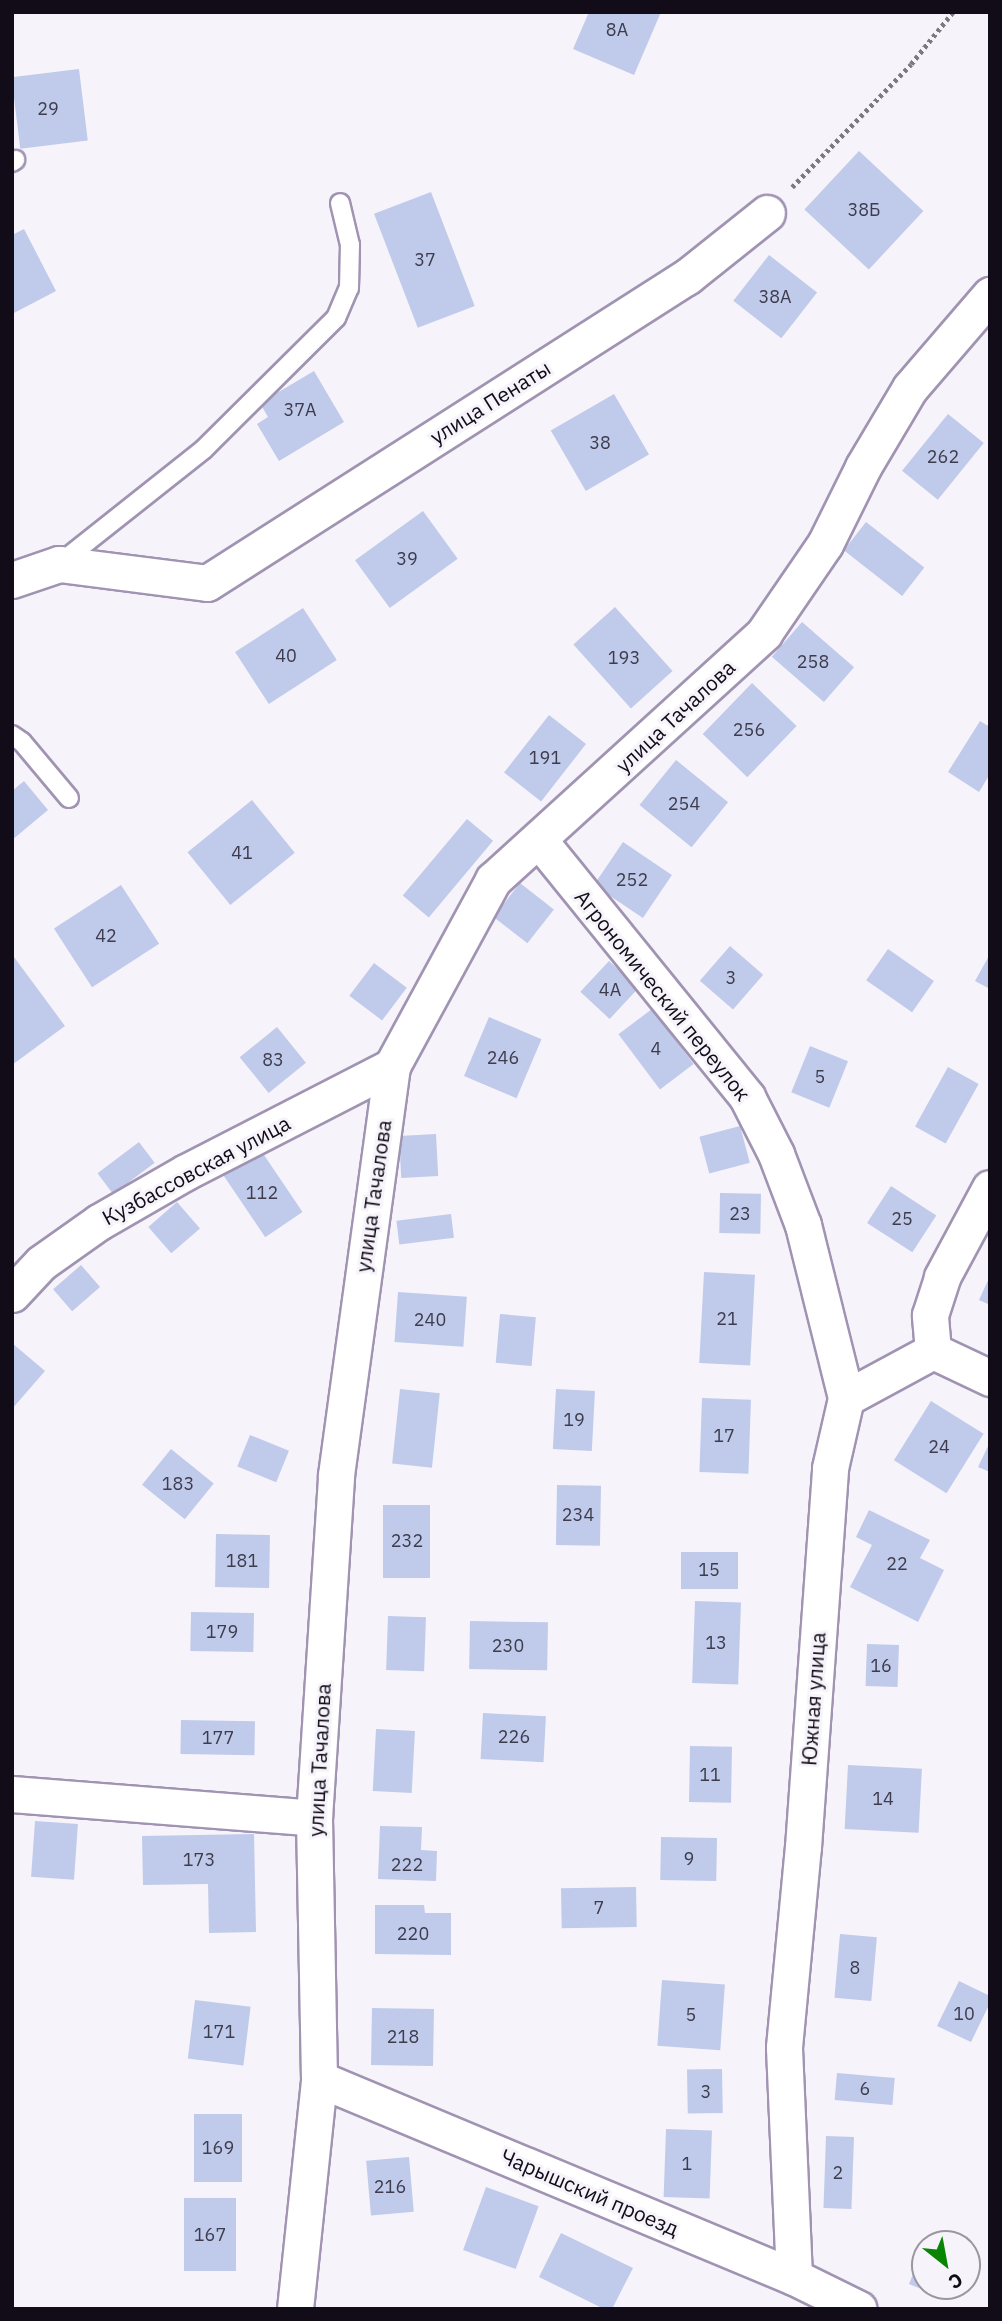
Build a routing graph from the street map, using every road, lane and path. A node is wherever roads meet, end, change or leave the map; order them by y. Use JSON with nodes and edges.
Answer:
{"nodes":[{"id":1,"x":953,"y":12,"type":"edge"},
{"id":2,"x":340,"y":203,"type":"dead end"},
{"id":3,"x":767,"y":213,"type":"joint"},
{"id":4,"x":990,"y":295,"type":"edge"},
{"id":5,"x":59,"y":564,"type":"junction"},
{"id":6,"x":12,"y":580,"type":"edge"},
{"id":7,"x":12,"y":735,"type":"edge"},
{"id":8,"x":69,"y":798,"type":"dead end"},
{"id":9,"x":539,"y":840,"type":"junction"},
{"id":10,"x":392,"y":1066,"type":"junction"},
{"id":11,"x":990,"y":1188,"type":"edge"},
{"id":12,"x":12,"y":1294,"type":"edge"},
{"id":13,"x":933,"y":1351,"type":"junction"},
{"id":14,"x":990,"y":1378,"type":"edge"},
{"id":15,"x":846,"y":1398,"type":"junction"},
{"id":16,"x":12,"y":1794,"type":"edge"},
{"id":17,"x":314,"y":1818,"type":"junction"},
{"id":18,"x":319,"y":2079,"type":"junction"},
{"id":19,"x":794,"y":2277,"type":"junction"},
{"id":20,"x":295,"y":2309,"type":"edge"},
{"id":21,"x":859,"y":2309,"type":"edge"}],
"edges":[{"from":1,"to":3,"type":"path"},
{"from":2,"to":5,"type":"lane"},
{"from":3,"to":5,"type":"street","name":"улица Пенаты"},
{"from":4,"to":9,"type":"street","name":"улица Тачалова"},
{"from":5,"to":6,"type":"street"},
{"from":7,"to":8,"type":"lane"},
{"from":9,"to":10,"type":"street","name":"улица Тачалова"},
{"from":9,"to":15,"type":"street","name":"Агрономический переулок"},
{"from":10,"to":12,"type":"street","name":"Кузбассовская улица"},
{"from":10,"to":17,"type":"street","name":"улица Тачалова"},
{"from":11,"to":13,"type":"street"},
{"from":13,"to":14,"type":"street"},
{"from":13,"to":15,"type":"street"},
{"from":15,"to":19,"type":"street","name":"Южная улица"},
{"from":16,"to":17,"type":"street"},
{"from":17,"to":18,"type":"street","name":"улица Тачалова"},
{"from":18,"to":19,"type":"street","name":"Чарышский проезд"},
{"from":18,"to":20,"type":"street","name":"улица Тачалова"},
{"from":19,"to":21,"type":"street","name":"Чарышский проезд"}]}
